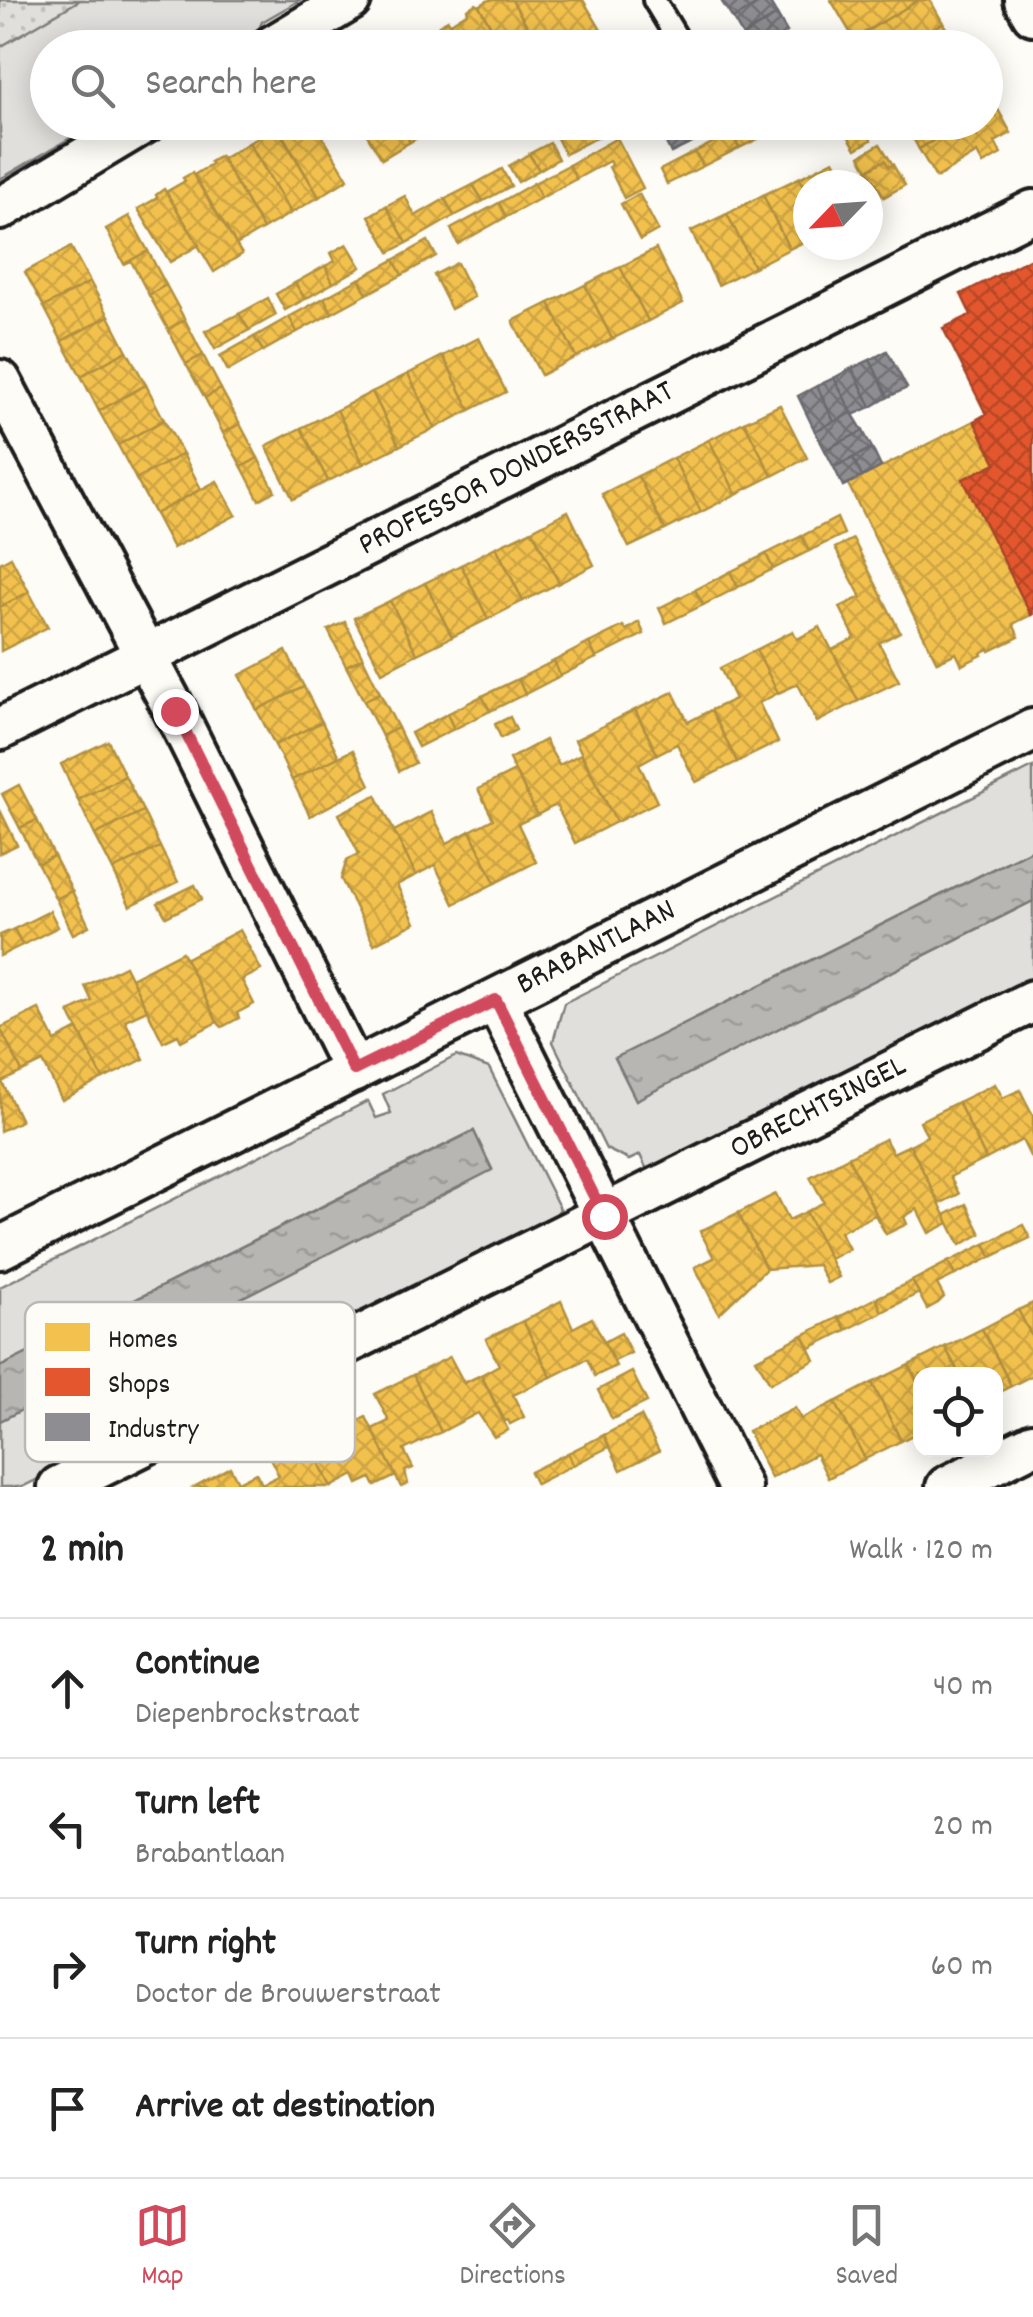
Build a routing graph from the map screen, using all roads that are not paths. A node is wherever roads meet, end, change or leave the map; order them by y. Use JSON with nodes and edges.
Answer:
{"nodes":[{"id":1,"x":350,"y":0,"type":"edge"},
{"id":2,"x":654,"y":0,"type":"edge"},
{"id":3,"x":1025,"y":0,"type":"edge"},
{"id":4,"x":1033,"y":14,"type":"edge"},
{"id":5,"x":300,"y":30,"type":"edge"},
{"id":6,"x":672,"y":30,"type":"edge"},
{"id":7,"x":115,"y":140,"type":"edge"},
{"id":8,"x":0,"y":209,"type":"edge"},
{"id":9,"x":1033,"y":211,"type":"edge"},
{"id":10,"x":0,"y":381,"type":"edge"},
{"id":11,"x":146,"y":656,"type":"junction"},
{"id":12,"x":0,"y":729,"type":"edge"},
{"id":13,"x":1033,"y":730,"type":"edge"},
{"id":14,"x":496,"y":1000,"type":"junction"},
{"id":15,"x":1033,"y":1002,"type":"edge"},
{"id":16,"x":354,"y":1070,"type":"junction"},
{"id":17,"x":604,"y":1216,"type":"junction"},
{"id":18,"x":0,"y":1248,"type":"edge"},
{"id":19,"x":355,"y":1340,"type":"edge"},
{"id":20,"x":1033,"y":1444,"type":"edge"},
{"id":21,"x":109,"y":1462,"type":"edge"},
{"id":22,"x":59,"y":1487,"type":"edge"},
{"id":23,"x":740,"y":1487,"type":"edge"},
{"id":24,"x":947,"y":1487,"type":"edge"}],
"edges":[{"from":1,"to":5,"type":"street"},
{"from":2,"to":6,"type":"lane"},
{"from":3,"to":4,"type":"street"},
{"from":7,"to":8,"type":"street"},
{"from":9,"to":11,"type":"street","name":"PROFESSOR DONDERSSTRAAT"},
{"from":10,"to":11,"type":"street"},
{"from":11,"to":12,"type":"street","name":"PROFESSOR DONDERSSTRAAT"},
{"from":11,"to":16,"type":"street"},
{"from":13,"to":14,"type":"street","name":"BRABANTLAAN"},
{"from":14,"to":16,"type":"street","name":"BRABANTLAAN"},
{"from":14,"to":17,"type":"street"},
{"from":15,"to":17,"type":"street","name":"OBRECHTSINGEL"},
{"from":16,"to":18,"type":"street","name":"BRABANTLAAN"},
{"from":17,"to":19,"type":"street","name":"OBRECHTSINGEL"},
{"from":17,"to":23,"type":"street"},
{"from":20,"to":24,"type":"street"},
{"from":21,"to":22,"type":"street","name":"OBRECHTSINGEL"}]}
